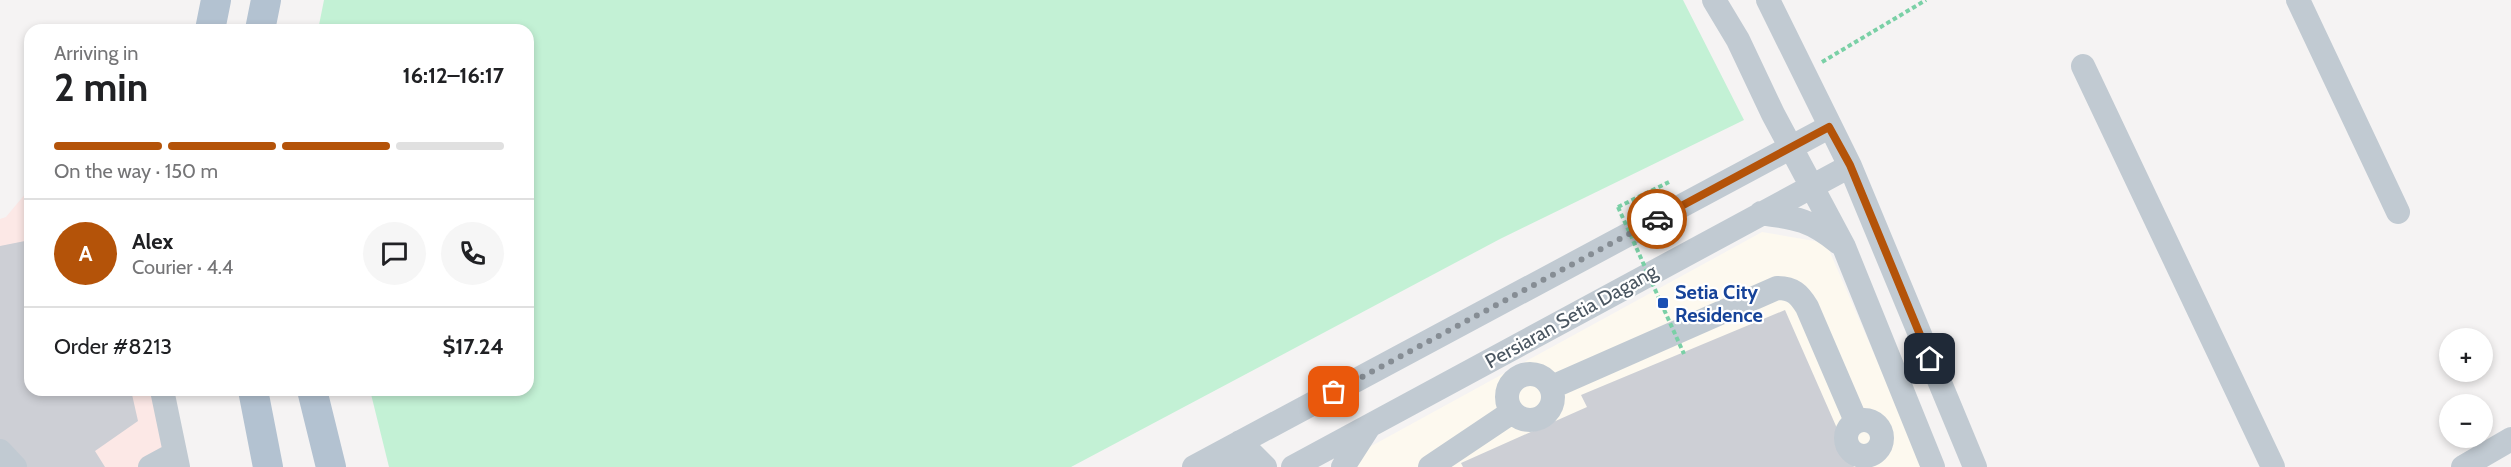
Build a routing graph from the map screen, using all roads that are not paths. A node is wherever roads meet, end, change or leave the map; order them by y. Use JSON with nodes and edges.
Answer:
{"nodes":[{"id":1,"x":216,"y":0,"type":"edge"},
{"id":2,"x":266,"y":0,"type":"edge"},
{"id":3,"x":1714,"y":0,"type":"edge"},
{"id":4,"x":1768,"y":0,"type":"edge"},
{"id":5,"x":2298,"y":0,"type":"edge"},
{"id":6,"x":211,"y":24,"type":"edge"},
{"id":7,"x":261,"y":24,"type":"edge"},
{"id":8,"x":2083,"y":66,"type":"dead end"},
{"id":9,"x":1773,"y":114,"type":"junction"},
{"id":10,"x":1829,"y":127,"type":"junction"},
{"id":11,"x":1791,"y":146,"type":"junction"},
{"id":12,"x":1850,"y":165,"type":"junction"},
{"id":13,"x":1745,"y":171,"type":"junction"},
{"id":14,"x":1812,"y":184,"type":"junction"},
{"id":15,"x":2398,"y":212,"type":"dead end"},
{"id":16,"x":1761,"y":213,"type":"junction"},
{"id":17,"x":1844,"y":247,"type":"junction"},
{"id":18,"x":1893,"y":369,"type":"junction"},
{"id":19,"x":1552,"y":387,"type":"junction"},
{"id":20,"x":163,"y":396,"type":"edge"},
{"id":21,"x":254,"y":396,"type":"edge"},
{"id":22,"x":313,"y":396,"type":"edge"},
{"id":23,"x":1512,"y":412,"type":"junction"},
{"id":24,"x":1369,"y":426,"type":"junction"},
{"id":25,"x":2511,"y":439,"type":"edge"},
{"id":26,"x":1871,"y":441,"type":"edge"},
{"id":27,"x":0,"y":451,"type":"edge"},
{"id":28,"x":1233,"y":454,"type":"edge"},
{"id":29,"x":176,"y":460,"type":"edge"},
{"id":30,"x":1931,"y":463,"type":"edge"},
{"id":31,"x":15,"y":467,"type":"edge"},
{"id":32,"x":150,"y":467,"type":"edge"},
{"id":33,"x":268,"y":467,"type":"edge"},
{"id":34,"x":331,"y":467,"type":"edge"},
{"id":35,"x":1194,"y":467,"type":"edge"},
{"id":36,"x":1265,"y":467,"type":"edge"},
{"id":37,"x":1293,"y":467,"type":"edge"},
{"id":38,"x":1342,"y":467,"type":"edge"},
{"id":39,"x":1430,"y":467,"type":"edge"},
{"id":40,"x":1975,"y":467,"type":"edge"},
{"id":41,"x":2273,"y":467,"type":"edge"},
{"id":42,"x":2463,"y":467,"type":"edge"}],
"edges":[{"from":1,"to":6,"type":"main road"},
{"from":2,"to":7,"type":"main road"},
{"from":3,"to":9,"type":"street"},
{"from":4,"to":10,"type":"street"},
{"from":5,"to":15,"type":"street"},
{"from":8,"to":41,"type":"street"},
{"from":9,"to":11,"type":"street"},
{"from":9,"to":13,"type":"street"},
{"from":10,"to":11,"type":"street"},
{"from":10,"to":12,"type":"street"},
{"from":11,"to":13,"type":"street"},
{"from":11,"to":14,"type":"street"},
{"from":12,"to":14,"type":"street","name":"Persiaran Setia Dagang"},
{"from":12,"to":40,"type":"street"},
{"from":13,"to":28,"type":"street"},
{"from":14,"to":16,"type":"street","name":"Persiaran Setia Dagang"},
{"from":14,"to":17,"type":"street"},
{"from":16,"to":17,"type":"street"},
{"from":16,"to":24,"type":"street","name":"Persiaran Setia Dagang"},
{"from":17,"to":18,"type":"street"},
{"from":18,"to":26,"type":"street"},
{"from":18,"to":30,"type":"street"},
{"from":19,"to":23,"type":"street"},
{"from":19,"to":23,"type":"street"},
{"from":19,"to":26,"type":"street"},
{"from":20,"to":29,"type":"street"},
{"from":21,"to":33,"type":"main road"},
{"from":22,"to":34,"type":"main road"},
{"from":23,"to":39,"type":"street"},
{"from":24,"to":37,"type":"street","name":"Persiaran Setia Dagang"},
{"from":24,"to":38,"type":"street"},
{"from":25,"to":42,"type":"street"},
{"from":26,"to":30,"type":"street"},
{"from":27,"to":31,"type":"street"},
{"from":28,"to":35,"type":"street"},
{"from":28,"to":36,"type":"street"},
{"from":29,"to":32,"type":"street"}]}
